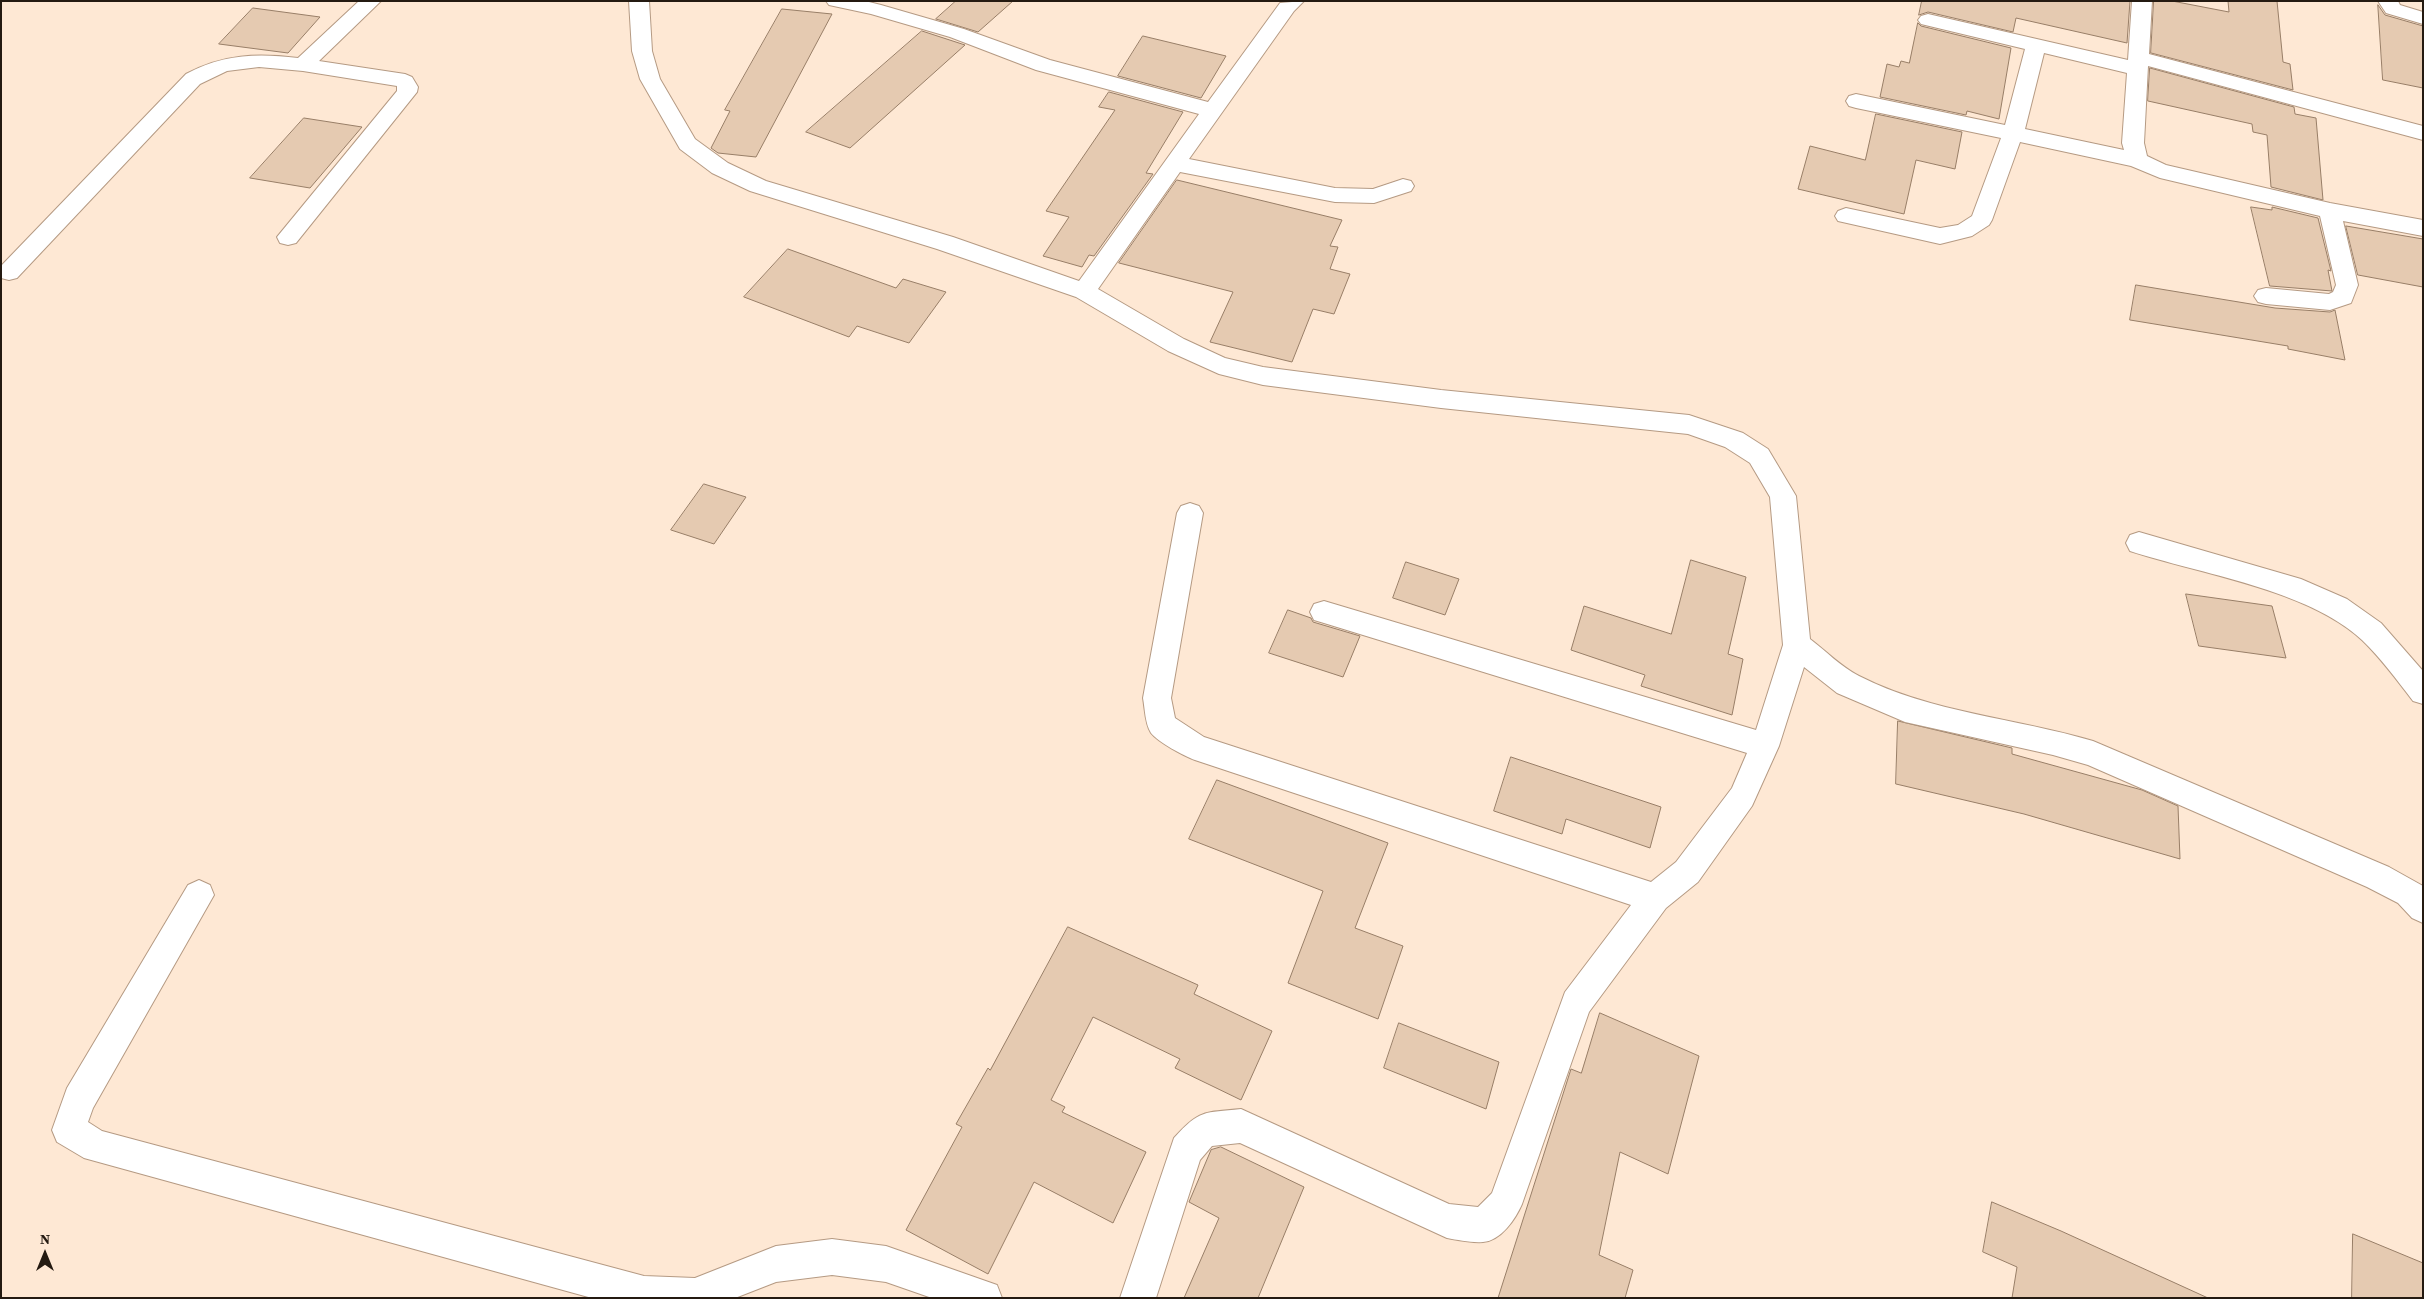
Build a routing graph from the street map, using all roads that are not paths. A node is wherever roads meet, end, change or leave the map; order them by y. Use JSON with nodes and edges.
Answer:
{"nodes":[{"id":1,"x":371,"y":1,"type":"edge"},
{"id":2,"x":639,"y":1,"type":"edge"},
{"id":3,"x":836,"y":1,"type":"edge"},
{"id":4,"x":1294,"y":1,"type":"edge"},
{"id":5,"x":2142,"y":1,"type":"edge"},
{"id":6,"x":2388,"y":1,"type":"edge"},
{"id":7,"x":2423,"y":18,"type":"edge"},
{"id":8,"x":1928,"y":20,"type":"dead end"},
{"id":9,"x":2036,"y":44,"type":"junction"},
{"id":10,"x":2139,"y":63,"type":"junction"},
{"id":11,"x":303,"y":65,"type":"junction"},
{"id":12,"x":1856,"y":101,"type":"dead end"},
{"id":13,"x":1211,"y":110,"type":"junction"},
{"id":14,"x":2423,"y":133,"type":"edge"},
{"id":15,"x":2013,"y":134,"type":"junction"},
{"id":16,"x":2138,"y":160,"type":"junction"},
{"id":17,"x":1176,"y":164,"type":"junction"},
{"id":18,"x":1403,"y":186,"type":"dead end"},
{"id":19,"x":2330,"y":211,"type":"junction"},
{"id":20,"x":1846,"y":216,"type":"dead end"},
{"id":21,"x":2423,"y":228,"type":"edge"},
{"id":22,"x":288,"y":237,"type":"dead end"},
{"id":23,"x":9,"y":272,"type":"dead end"},
{"id":24,"x":1084,"y":292,"type":"junction"},
{"id":25,"x":2266,"y":296,"type":"dead end"},
{"id":26,"x":1190,"y":513,"type":"dead end"},
{"id":27,"x":2139,"y":543,"type":"dead end"},
{"id":28,"x":1324,"y":612,"type":"dead end"},
{"id":29,"x":1797,"y":645,"type":"junction"},
{"id":30,"x":2423,"y":692,"type":"edge"},
{"id":31,"x":1765,"y":746,"type":"junction"},
{"id":32,"x":199,"y":895,"type":"dead end"},
{"id":33,"x":2418,"y":897,"type":"edge"},
{"id":34,"x":1655,"y":898,"type":"junction"},
{"id":35,"x":984,"y":1298,"type":"edge"},
{"id":36,"x":1138,"y":1298,"type":"edge"}],
"edges":[{"from":1,"to":11,"type":"street"},
{"from":2,"to":24,"type":"street"},
{"from":3,"to":13,"type":"street"},
{"from":4,"to":13,"type":"street"},
{"from":5,"to":10,"type":"street"},
{"from":6,"to":7,"type":"street"},
{"from":8,"to":9,"type":"street"},
{"from":9,"to":10,"type":"street"},
{"from":9,"to":15,"type":"street"},
{"from":10,"to":14,"type":"street"},
{"from":10,"to":16,"type":"street"},
{"from":11,"to":22,"type":"street"},
{"from":11,"to":23,"type":"street"},
{"from":12,"to":15,"type":"street"},
{"from":13,"to":17,"type":"street"},
{"from":15,"to":16,"type":"street"},
{"from":15,"to":20,"type":"street"},
{"from":16,"to":19,"type":"street"},
{"from":17,"to":18,"type":"street"},
{"from":17,"to":24,"type":"street"},
{"from":19,"to":21,"type":"street"},
{"from":19,"to":25,"type":"street"},
{"from":24,"to":29,"type":"street"},
{"from":26,"to":34,"type":"street"},
{"from":27,"to":30,"type":"street"},
{"from":28,"to":31,"type":"street"},
{"from":29,"to":31,"type":"street"},
{"from":29,"to":33,"type":"street"},
{"from":31,"to":34,"type":"street"},
{"from":32,"to":35,"type":"street"},
{"from":34,"to":36,"type":"street"}]}
